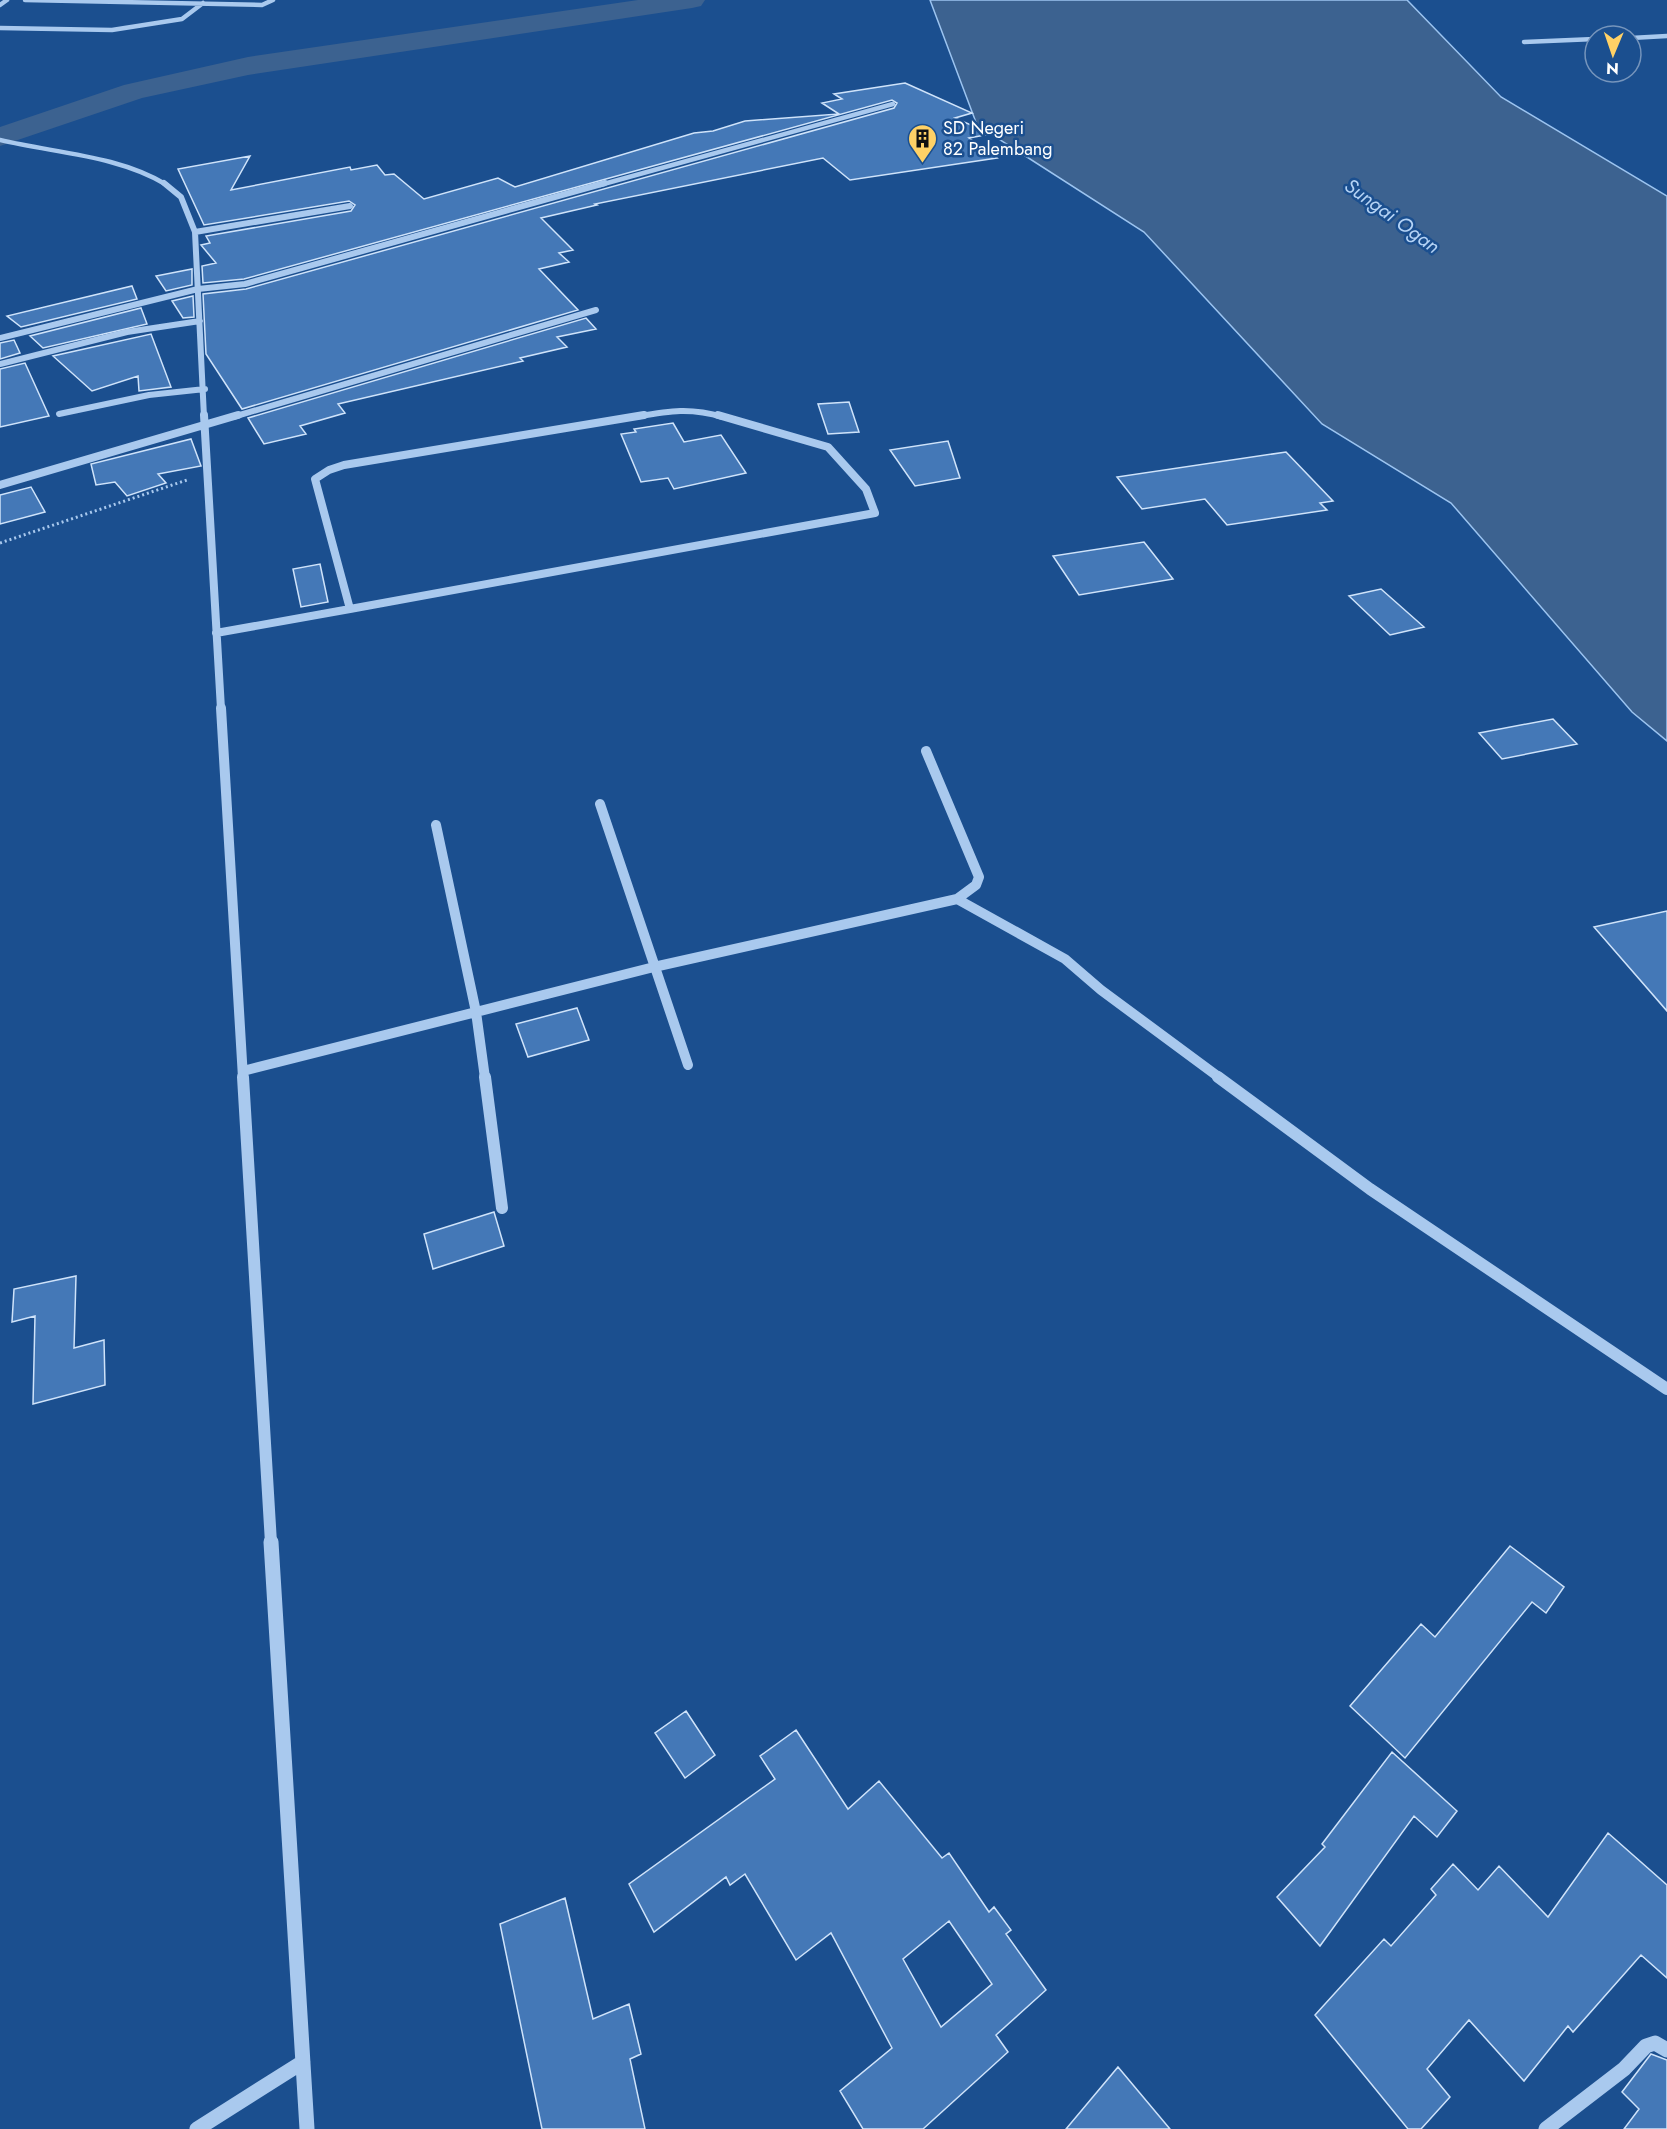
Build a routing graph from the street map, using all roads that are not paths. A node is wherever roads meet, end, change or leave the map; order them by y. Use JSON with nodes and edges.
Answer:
{"nodes":[{"id":1,"x":7,"y":0,"type":"edge"},
{"id":2,"x":26,"y":0,"type":"edge"},
{"id":3,"x":273,"y":0,"type":"edge"},
{"id":4,"x":204,"y":3,"type":"junction"},
{"id":5,"x":0,"y":5,"type":"edge"},
{"id":6,"x":0,"y":28,"type":"edge"},
{"id":7,"x":1667,"y":36,"type":"edge"},
{"id":8,"x":1643,"y":37,"type":"edge"},
{"id":9,"x":1583,"y":40,"type":"edge"},
{"id":10,"x":1524,"y":42,"type":"dead end"},
{"id":11,"x":893,"y":104,"type":"dead end"},
{"id":12,"x":0,"y":140,"type":"edge"},
{"id":13,"x":350,"y":206,"type":"dead end"},
{"id":14,"x":195,"y":232,"type":"junction"},
{"id":15,"x":198,"y":289,"type":"junction"},
{"id":16,"x":596,"y":310,"type":"dead end"},
{"id":17,"x":200,"y":321,"type":"junction"},
{"id":18,"x":0,"y":338,"type":"edge"},
{"id":19,"x":0,"y":364,"type":"edge"},
{"id":20,"x":205,"y":389,"type":"junction"},
{"id":21,"x":59,"y":414,"type":"dead end"},
{"id":22,"x":205,"y":425,"type":"junction"},
{"id":23,"x":0,"y":485,"type":"edge"},
{"id":24,"x":350,"y":610,"type":"junction"},
{"id":25,"x":216,"y":633,"type":"junction"},
{"id":26,"x":926,"y":751,"type":"dead end"},
{"id":27,"x":600,"y":804,"type":"dead end"},
{"id":28,"x":436,"y":825,"type":"dead end"},
{"id":29,"x":957,"y":899,"type":"junction"},
{"id":30,"x":654,"y":967,"type":"junction"},
{"id":31,"x":476,"y":1012,"type":"junction"},
{"id":32,"x":688,"y":1065,"type":"dead end"},
{"id":33,"x":243,"y":1071,"type":"junction"},
{"id":34,"x":502,"y":1209,"type":"dead end"},
{"id":35,"x":1667,"y":1389,"type":"edge"},
{"id":36,"x":1667,"y":2050,"type":"edge"},
{"id":37,"x":303,"y":2062,"type":"junction"},
{"id":38,"x":197,"y":2129,"type":"edge"},
{"id":39,"x":308,"y":2129,"type":"edge"},
{"id":40,"x":1546,"y":2129,"type":"edge"}],
"edges":[{"from":1,"to":5,"type":"street"},
{"from":2,"to":4,"type":"street"},
{"from":3,"to":4,"type":"street"},
{"from":4,"to":6,"type":"street"},
{"from":7,"to":8,"type":"street"},
{"from":9,"to":10,"type":"street"},
{"from":11,"to":15,"type":"street"},
{"from":12,"to":14,"type":"street"},
{"from":13,"to":14,"type":"street"},
{"from":14,"to":15,"type":"street"},
{"from":15,"to":17,"type":"street"},
{"from":15,"to":18,"type":"street"},
{"from":16,"to":22,"type":"street"},
{"from":17,"to":19,"type":"street"},
{"from":17,"to":20,"type":"street"},
{"from":20,"to":21,"type":"street"},
{"from":20,"to":22,"type":"street"},
{"from":22,"to":23,"type":"street"},
{"from":22,"to":25,"type":"street"},
{"from":24,"to":24,"type":"street"},
{"from":24,"to":25,"type":"street"},
{"from":25,"to":33,"type":"street"},
{"from":26,"to":29,"type":"street"},
{"from":27,"to":30,"type":"street"},
{"from":28,"to":31,"type":"street"},
{"from":29,"to":30,"type":"street"},
{"from":29,"to":35,"type":"street"},
{"from":30,"to":31,"type":"street"},
{"from":30,"to":32,"type":"street"},
{"from":31,"to":33,"type":"street"},
{"from":31,"to":34,"type":"street"},
{"from":33,"to":37,"type":"street"},
{"from":36,"to":40,"type":"street"},
{"from":37,"to":38,"type":"street"},
{"from":37,"to":39,"type":"street"}]}
